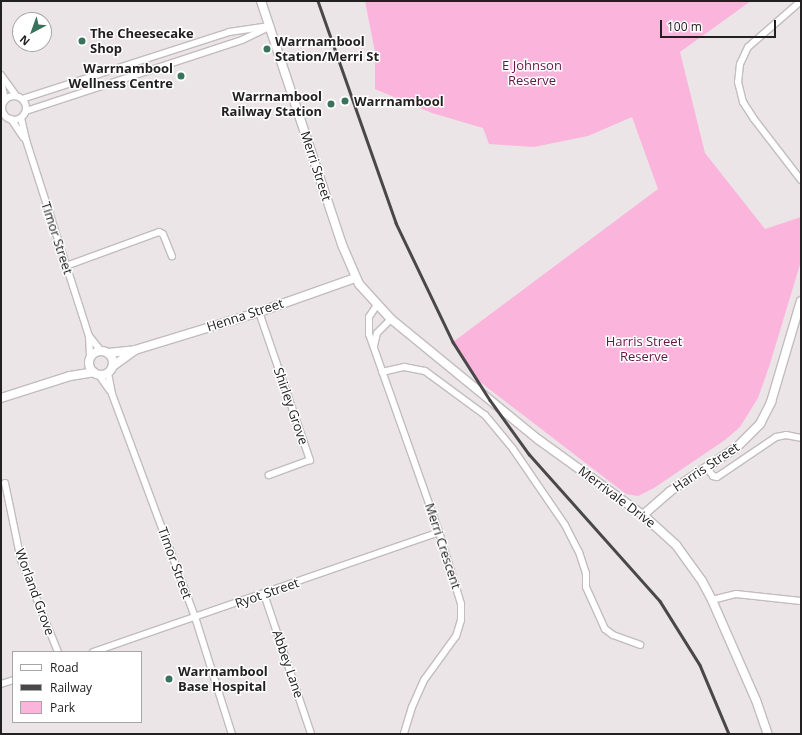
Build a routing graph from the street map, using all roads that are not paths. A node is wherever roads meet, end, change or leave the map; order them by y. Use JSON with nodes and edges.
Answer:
{"nodes":[{"id":1,"x":261,"y":1,"type":"edge"},
{"id":2,"x":801,"y":1,"type":"edge"},
{"id":3,"x":270,"y":26,"type":"junction"},
{"id":4,"x":1,"y":75,"type":"edge"},
{"id":5,"x":1,"y":81,"type":"edge"},
{"id":6,"x":19,"y":98,"type":"junction"},
{"id":7,"x":3,"y":103,"type":"edge"},
{"id":8,"x":26,"y":111,"type":"junction"},
{"id":9,"x":6,"y":118,"type":"edge"},
{"id":10,"x":21,"y":118,"type":"junction"},
{"id":11,"x":26,"y":140,"type":"junction"},
{"id":12,"x":801,"y":180,"type":"edge"},
{"id":13,"x":172,"y":256,"type":"dead end"},
{"id":14,"x":66,"y":266,"type":"junction"},
{"id":15,"x":355,"y":278,"type":"junction"},
{"id":16,"x":801,"y":301,"type":"edge"},
{"id":17,"x":377,"y":305,"type":"junction"},
{"id":18,"x":259,"y":312,"type":"junction"},
{"id":19,"x":799,"y":312,"type":"edge"},
{"id":20,"x":391,"y":319,"type":"junction"},
{"id":21,"x":89,"y":336,"type":"junction"},
{"id":22,"x":135,"y":350,"type":"junction"},
{"id":23,"x":104,"y":352,"type":"junction"},
{"id":24,"x":375,"y":352,"type":"junction"},
{"id":25,"x":90,"y":360,"type":"junction"},
{"id":26,"x":113,"y":366,"type":"junction"},
{"id":27,"x":382,"y":372,"type":"junction"},
{"id":28,"x":96,"y":373,"type":"junction"},
{"id":29,"x":108,"y":373,"type":"junction"},
{"id":30,"x":70,"y":376,"type":"junction"},
{"id":31,"x":112,"y":394,"type":"junction"},
{"id":32,"x":1,"y":398,"type":"edge"},
{"id":33,"x":801,"y":438,"type":"edge"},
{"id":34,"x":707,"y":468,"type":"junction"},
{"id":35,"x":270,"y":475,"type":"dead end"},
{"id":36,"x":5,"y":483,"type":"dead end"},
{"id":37,"x":643,"y":515,"type":"junction"},
{"id":38,"x":439,"y":532,"type":"junction"},
{"id":39,"x":264,"y":594,"type":"junction"},
{"id":40,"x":712,"y":600,"type":"junction"},
{"id":41,"x":801,"y":601,"type":"edge"},
{"id":42,"x":195,"y":617,"type":"junction"},
{"id":43,"x":640,"y":645,"type":"dead end"},
{"id":44,"x":58,"y":651,"type":"edge"},
{"id":45,"x":96,"y":651,"type":"edge"},
{"id":46,"x":12,"y":680,"type":"edge"},
{"id":47,"x":1,"y":684,"type":"edge"},
{"id":48,"x":232,"y":734,"type":"edge"},
{"id":49,"x":311,"y":734,"type":"edge"},
{"id":50,"x":404,"y":734,"type":"edge"},
{"id":51,"x":768,"y":734,"type":"edge"}],
"edges":[{"from":1,"to":3,"type":"street","name":"Merri Street"},
{"from":2,"to":12,"type":"street"},
{"from":3,"to":6,"type":"street"},
{"from":3,"to":8,"type":"street"},
{"from":3,"to":15,"type":"street","name":"Merri Street"},
{"from":4,"to":6,"type":"street"},
{"from":5,"to":7,"type":"street"},
{"from":6,"to":7,"type":"street"},
{"from":6,"to":8,"type":"street"},
{"from":7,"to":9,"type":"street"},
{"from":8,"to":10,"type":"street"},
{"from":9,"to":10,"type":"street"},
{"from":9,"to":11,"type":"street","name":"Timor Street"},
{"from":10,"to":11,"type":"street","name":"Timor Street"},
{"from":11,"to":14,"type":"street","name":"Timor Street"},
{"from":13,"to":14,"type":"street"},
{"from":14,"to":21,"type":"street","name":"Timor Street"},
{"from":15,"to":17,"type":"street","name":"Merri Street"},
{"from":15,"to":18,"type":"street","name":"Henna Street"},
{"from":16,"to":19,"type":"street","name":"Harris Street"},
{"from":17,"to":20,"type":"street","name":"Merri Street"},
{"from":17,"to":24,"type":"street","name":"Merri Crescent"},
{"from":18,"to":22,"type":"street","name":"Henna Street"},
{"from":18,"to":35,"type":"street","name":"Shirley Grove"},
{"from":19,"to":34,"type":"street","name":"Harris Street"},
{"from":20,"to":24,"type":"street"},
{"from":20,"to":37,"type":"street","name":"Merrivale Drive"},
{"from":21,"to":23,"type":"street","name":"Timor Street"},
{"from":21,"to":25,"type":"street","name":"Timor Street"},
{"from":22,"to":23,"type":"street","name":"Henna Street"},
{"from":22,"to":26,"type":"street","name":"Henna Street"},
{"from":23,"to":25,"type":"street"},
{"from":23,"to":26,"type":"street"},
{"from":24,"to":27,"type":"street","name":"Merri Crescent"},
{"from":25,"to":28,"type":"street"},
{"from":25,"to":30,"type":"street"},
{"from":26,"to":29,"type":"street"},
{"from":27,"to":38,"type":"street","name":"Merri Crescent"},
{"from":27,"to":43,"type":"street"},
{"from":28,"to":29,"type":"street"},
{"from":28,"to":30,"type":"street"},
{"from":28,"to":31,"type":"street","name":"Timor Street"},
{"from":29,"to":31,"type":"street","name":"Timor Street"},
{"from":30,"to":32,"type":"street"},
{"from":31,"to":42,"type":"street","name":"Timor Street"},
{"from":33,"to":34,"type":"street"},
{"from":34,"to":37,"type":"street","name":"Harris Street"},
{"from":36,"to":44,"type":"street","name":"Worland Grove"},
{"from":37,"to":40,"type":"street","name":"Merrivale Drive"},
{"from":38,"to":39,"type":"street","name":"Ryot Street"},
{"from":38,"to":50,"type":"street","name":"Merri Crescent"},
{"from":39,"to":42,"type":"street","name":"Ryot Street"},
{"from":39,"to":49,"type":"street","name":"Abbey Lane"},
{"from":40,"to":41,"type":"street"},
{"from":40,"to":51,"type":"street","name":"Merrivale Drive"},
{"from":42,"to":45,"type":"street","name":"Ryot Street"},
{"from":42,"to":48,"type":"street","name":"Timor Street"},
{"from":46,"to":47,"type":"street"}]}
